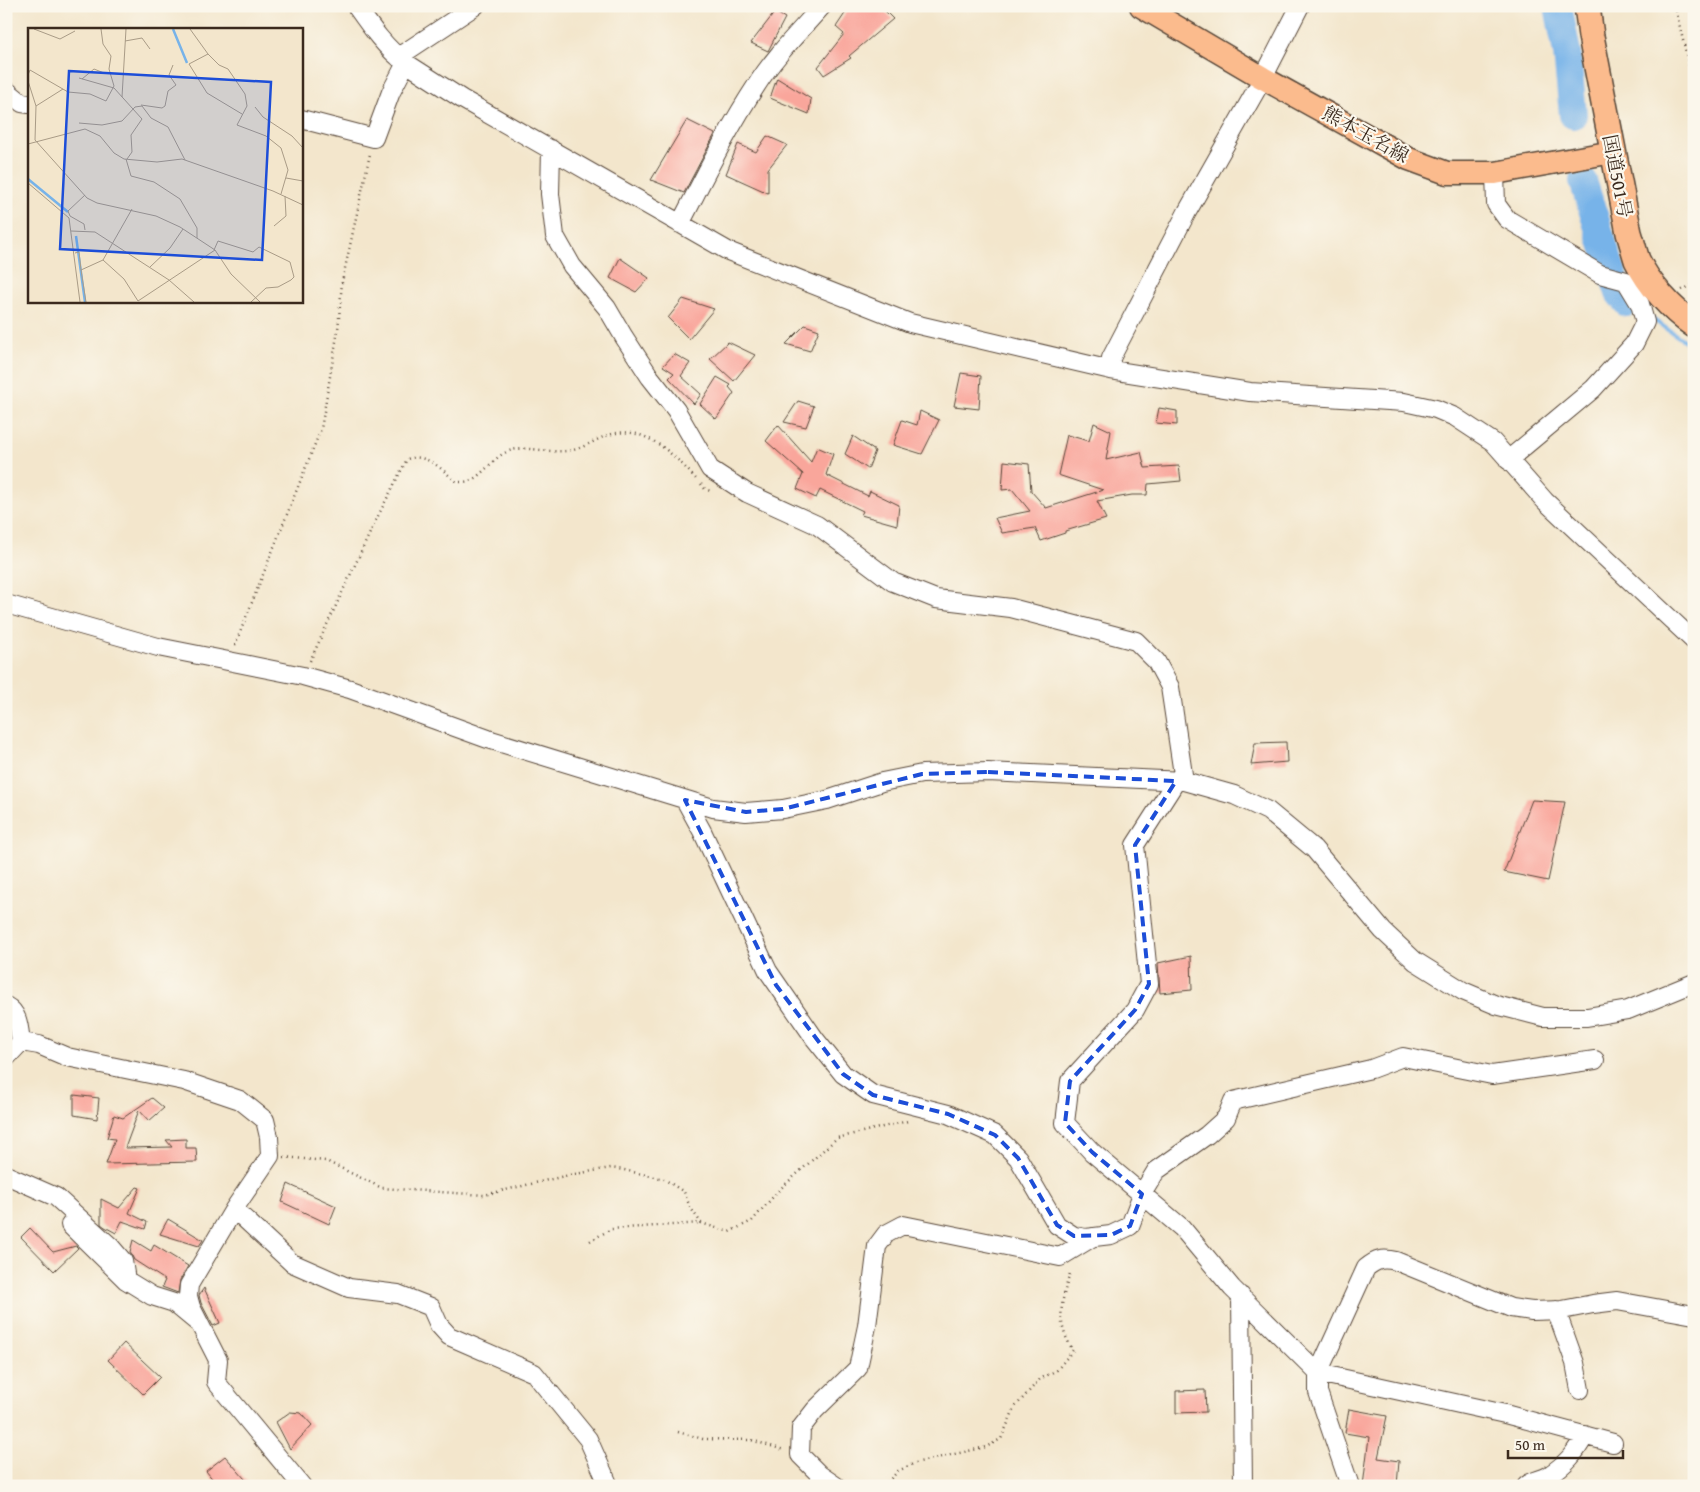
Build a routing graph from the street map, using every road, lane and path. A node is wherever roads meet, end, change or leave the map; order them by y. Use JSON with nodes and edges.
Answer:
{"nodes":[{"id":1,"x":356,"y":6,"type":"edge"},
{"id":2,"x":475,"y":6,"type":"edge"},
{"id":3,"x":822,"y":6,"type":"edge"},
{"id":4,"x":1141,"y":6,"type":"edge"},
{"id":5,"x":1300,"y":6,"type":"edge"},
{"id":6,"x":1587,"y":6,"type":"edge"},
{"id":7,"x":1675,"y":6,"type":"edge"},
{"id":8,"x":402,"y":60,"type":"junction"},
{"id":9,"x":1263,"y":78,"type":"junction"},
{"id":10,"x":1694,"y":87,"type":"edge"},
{"id":11,"x":6,"y":90,"type":"edge"},
{"id":12,"x":28,"y":104,"type":"edge"},
{"id":13,"x":302,"y":119,"type":"edge"},
{"id":14,"x":374,"y":138,"type":"junction"},
{"id":15,"x":551,"y":149,"type":"junction"},
{"id":16,"x":1613,"y":152,"type":"junction"},
{"id":17,"x":1496,"y":173,"type":"junction"},
{"id":18,"x":680,"y":224,"type":"junction"},
{"id":19,"x":1694,"y":325,"type":"edge"},
{"id":20,"x":1111,"y":370,"type":"junction"},
{"id":21,"x":1508,"y":460,"type":"junction"},
{"id":22,"x":720,"y":495,"type":"dead end"},
{"id":23,"x":6,"y":604,"type":"edge"},
{"id":24,"x":1694,"y":641,"type":"edge"},
{"id":25,"x":229,"y":660,"type":"junction"},
{"id":26,"x":303,"y":676,"type":"junction"},
{"id":27,"x":1180,"y":781,"type":"junction"},
{"id":28,"x":685,"y":800,"type":"junction"},
{"id":29,"x":1694,"y":983,"type":"edge"},
{"id":30,"x":6,"y":1006,"type":"edge"},
{"id":31,"x":21,"y":1042,"type":"junction"},
{"id":32,"x":6,"y":1058,"type":"edge"},
{"id":33,"x":1594,"y":1060,"type":"dead end"},
{"id":34,"x":916,"y":1120,"type":"dead end"},
{"id":35,"x":270,"y":1156,"type":"junction"},
{"id":36,"x":6,"y":1175,"type":"edge"},
{"id":37,"x":1142,"y":1194,"type":"junction"},
{"id":38,"x":234,"y":1208,"type":"junction"},
{"id":39,"x":701,"y":1223,"type":"junction"},
{"id":40,"x":69,"y":1224,"type":"dead end"},
{"id":41,"x":1087,"y":1237,"type":"junction"},
{"id":42,"x":590,"y":1241,"type":"dead end"},
{"id":43,"x":126,"y":1280,"type":"junction"},
{"id":44,"x":1241,"y":1296,"type":"junction"},
{"id":45,"x":1556,"y":1310,"type":"junction"},
{"id":46,"x":1694,"y":1315,"type":"edge"},
{"id":47,"x":199,"y":1324,"type":"junction"},
{"id":48,"x":1318,"y":1373,"type":"junction"},
{"id":49,"x":1580,"y":1390,"type":"dead end"},
{"id":50,"x":678,"y":1432,"type":"dead end"},
{"id":51,"x":1585,"y":1435,"type":"junction"},
{"id":52,"x":1613,"y":1443,"type":"dead end"},
{"id":53,"x":800,"y":1455,"type":"junction"},
{"id":54,"x":302,"y":1486,"type":"edge"},
{"id":55,"x":609,"y":1486,"type":"edge"},
{"id":56,"x":836,"y":1486,"type":"edge"},
{"id":57,"x":884,"y":1486,"type":"edge"},
{"id":58,"x":1243,"y":1486,"type":"edge"},
{"id":59,"x":1350,"y":1486,"type":"edge"},
{"id":60,"x":1526,"y":1486,"type":"edge"}],
"edges":[{"from":1,"to":8,"type":"street"},
{"from":2,"to":8,"type":"street"},
{"from":3,"to":18,"type":"street"},
{"from":4,"to":9,"type":"main road","name":"熊本玉名線"},
{"from":5,"to":9,"type":"street"},
{"from":6,"to":16,"type":"highway","name":"国道501号"},
{"from":7,"to":10,"type":"path"},
{"from":8,"to":14,"type":"street"},
{"from":8,"to":15,"type":"street"},
{"from":9,"to":17,"type":"main road","name":"熊本玉名線"},
{"from":9,"to":20,"type":"street"},
{"from":11,"to":12,"type":"street"},
{"from":13,"to":14,"type":"street"},
{"from":14,"to":25,"type":"path"},
{"from":15,"to":18,"type":"street"},
{"from":15,"to":27,"type":"street"},
{"from":16,"to":17,"type":"main road","name":"熊本玉名線"},
{"from":16,"to":19,"type":"highway","name":"国道501号"},
{"from":17,"to":21,"type":"street"},
{"from":18,"to":20,"type":"street"},
{"from":20,"to":21,"type":"street"},
{"from":21,"to":24,"type":"street"},
{"from":22,"to":26,"type":"path"},
{"from":23,"to":25,"type":"street"},
{"from":25,"to":26,"type":"street"},
{"from":26,"to":28,"type":"street"},
{"from":27,"to":28,"type":"street"},
{"from":27,"to":29,"type":"street"},
{"from":27,"to":37,"type":"street"},
{"from":28,"to":41,"type":"street"},
{"from":30,"to":31,"type":"street"},
{"from":31,"to":32,"type":"street"},
{"from":31,"to":35,"type":"street"},
{"from":33,"to":37,"type":"street"},
{"from":34,"to":39,"type":"path"},
{"from":35,"to":38,"type":"street"},
{"from":35,"to":39,"type":"path"},
{"from":36,"to":43,"type":"street"},
{"from":37,"to":41,"type":"street"},
{"from":37,"to":44,"type":"street"},
{"from":38,"to":47,"type":"street"},
{"from":38,"to":55,"type":"street"},
{"from":39,"to":42,"type":"path"},
{"from":40,"to":43,"type":"street"},
{"from":41,"to":53,"type":"street"},
{"from":41,"to":57,"type":"path"},
{"from":43,"to":47,"type":"street"},
{"from":44,"to":48,"type":"street"},
{"from":44,"to":58,"type":"street"},
{"from":45,"to":46,"type":"street"},
{"from":45,"to":48,"type":"street"},
{"from":45,"to":49,"type":"street"},
{"from":47,"to":54,"type":"street"},
{"from":48,"to":51,"type":"street"},
{"from":48,"to":59,"type":"street"},
{"from":50,"to":53,"type":"path"},
{"from":51,"to":52,"type":"street"},
{"from":51,"to":60,"type":"street"},
{"from":53,"to":56,"type":"street"}]}
